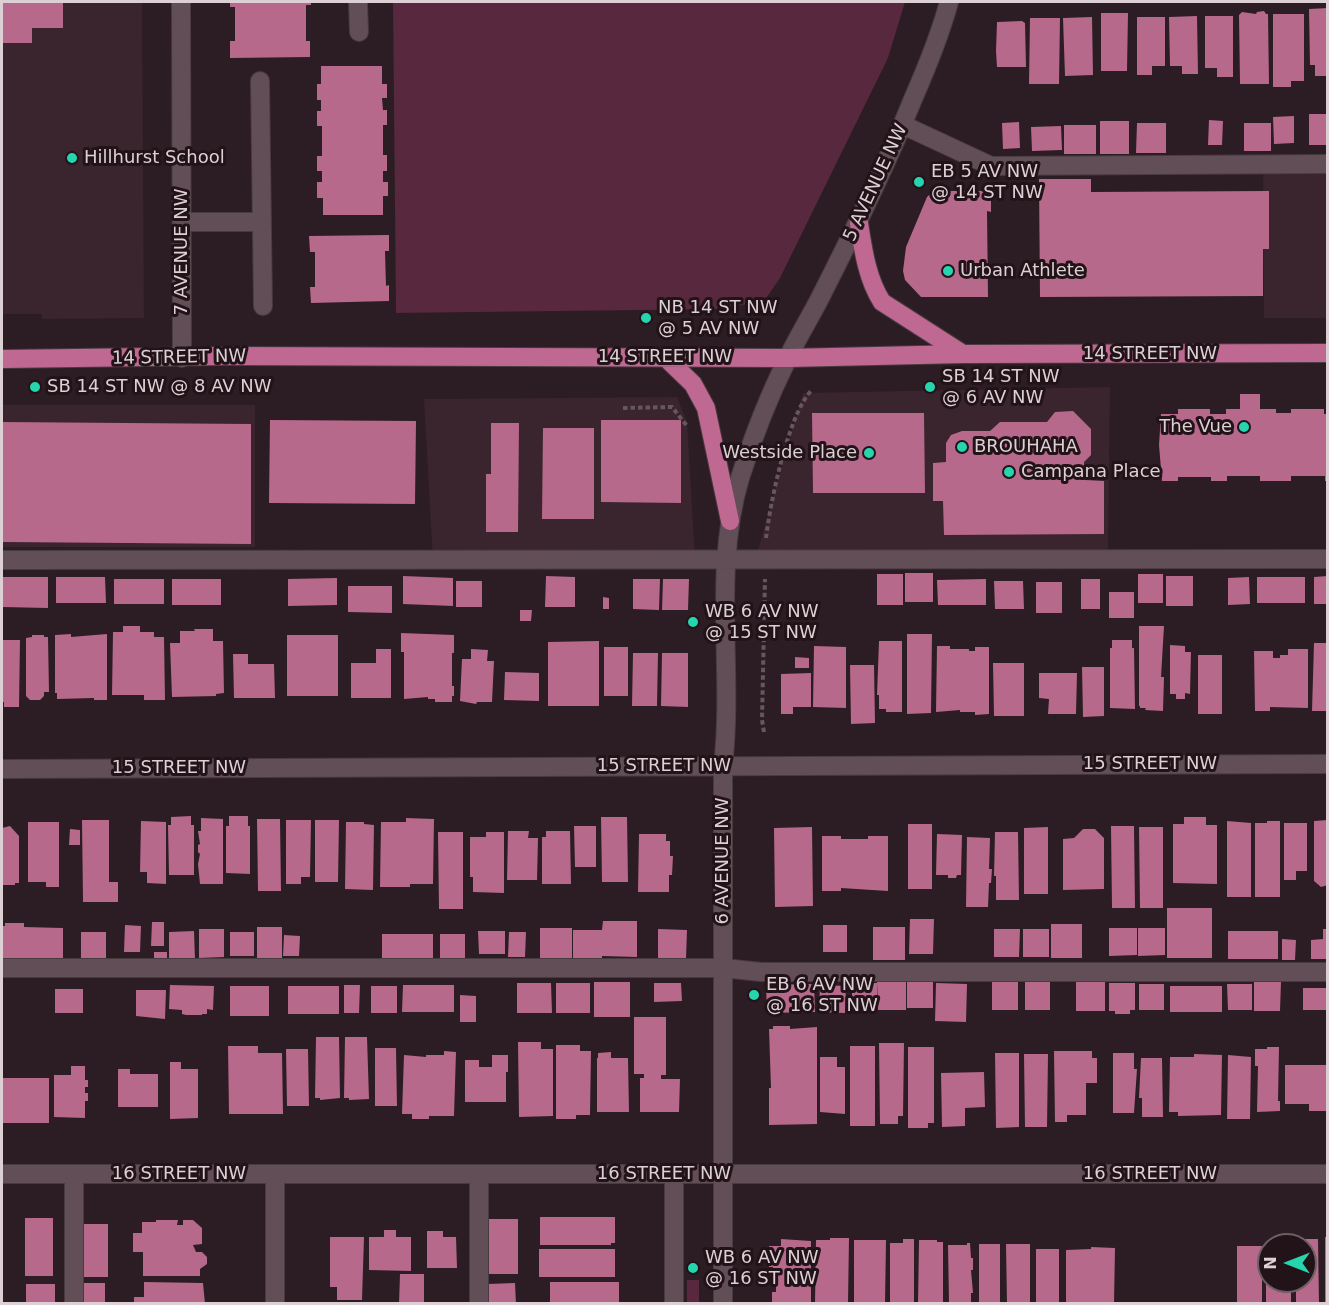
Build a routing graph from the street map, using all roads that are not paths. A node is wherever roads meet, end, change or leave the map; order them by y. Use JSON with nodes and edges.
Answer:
{"nodes":[{"id":1,"x":181,"y":2,"type":"edge"},
{"id":2,"x":358,"y":2,"type":"edge"},
{"id":3,"x":949,"y":2,"type":"edge"},
{"id":4,"x":359,"y":32,"type":"dead end"},
{"id":5,"x":260,"y":81,"type":"dead end"},
{"id":6,"x":903,"y":125,"type":"junction"},
{"id":7,"x":1328,"y":164,"type":"edge"},
{"id":8,"x":182,"y":222,"type":"junction"},
{"id":9,"x":262,"y":222,"type":"junction"},
{"id":10,"x":859,"y":223,"type":"junction"},
{"id":11,"x":262,"y":306,"type":"dead end"},
{"id":12,"x":1328,"y":353,"type":"edge"},
{"id":13,"x":963,"y":354,"type":"junction"},
{"id":14,"x":665,"y":357,"type":"junction"},
{"id":15,"x":182,"y":358,"type":"junction"},
{"id":16,"x":788,"y":358,"type":"junction"},
{"id":17,"x":2,"y":359,"type":"edge"},
{"id":18,"x":730,"y":521,"type":"junction"},
{"id":19,"x":726,"y":559,"type":"junction"},
{"id":20,"x":1328,"y":559,"type":"edge"},
{"id":21,"x":2,"y":560,"type":"edge"},
{"id":22,"x":1328,"y":764,"type":"edge"},
{"id":23,"x":723,"y":766,"type":"junction"},
{"id":24,"x":2,"y":770,"type":"edge"},
{"id":25,"x":2,"y":968,"type":"edge"},
{"id":26,"x":723,"y":968,"type":"junction"},
{"id":27,"x":1328,"y":972,"type":"edge"},
{"id":28,"x":2,"y":1174,"type":"edge"},
{"id":29,"x":74,"y":1174,"type":"junction"},
{"id":30,"x":275,"y":1174,"type":"junction"},
{"id":31,"x":479,"y":1174,"type":"junction"},
{"id":32,"x":674,"y":1174,"type":"junction"},
{"id":33,"x":723,"y":1174,"type":"junction"},
{"id":34,"x":1328,"y":1174,"type":"edge"},
{"id":35,"x":74,"y":1304,"type":"edge"},
{"id":36,"x":275,"y":1304,"type":"edge"},
{"id":37,"x":479,"y":1304,"type":"edge"},
{"id":38,"x":674,"y":1304,"type":"edge"},
{"id":39,"x":723,"y":1304,"type":"edge"}],
"edges":[{"from":1,"to":8,"type":"street","name":"7 AVENUE NW"},
{"from":2,"to":4,"type":"street"},
{"from":3,"to":6,"type":"street","name":"5 AVENUE NW"},
{"from":5,"to":9,"type":"street"},
{"from":6,"to":7,"type":"street"},
{"from":6,"to":10,"type":"street","name":"5 AVENUE NW"},
{"from":8,"to":9,"type":"street"},
{"from":8,"to":15,"type":"street","name":"7 AVENUE NW"},
{"from":9,"to":11,"type":"street"},
{"from":10,"to":13,"type":"main road"},
{"from":10,"to":16,"type":"street","name":"5 AVENUE NW"},
{"from":12,"to":13,"type":"main road","name":"14 STREET NW"},
{"from":13,"to":16,"type":"main road","name":"14 STREET NW"},
{"from":14,"to":15,"type":"main road","name":"14 STREET NW"},
{"from":14,"to":16,"type":"main road","name":"14 STREET NW"},
{"from":14,"to":18,"type":"main road"},
{"from":15,"to":17,"type":"main road","name":"14 STREET NW"},
{"from":16,"to":18,"type":"street","name":"6 AVENUE NW"},
{"from":18,"to":19,"type":"street","name":"6 AVENUE NW"},
{"from":19,"to":20,"type":"street"},
{"from":19,"to":21,"type":"street"},
{"from":19,"to":23,"type":"street","name":"6 AVENUE NW"},
{"from":22,"to":23,"type":"street","name":"15 STREET NW"},
{"from":23,"to":24,"type":"street","name":"15 STREET NW"},
{"from":23,"to":26,"type":"street","name":"6 AVENUE NW"},
{"from":25,"to":26,"type":"street"},
{"from":26,"to":27,"type":"street"},
{"from":26,"to":33,"type":"street","name":"6 AVENUE NW"},
{"from":28,"to":29,"type":"street","name":"16 STREET NW"},
{"from":29,"to":30,"type":"street","name":"16 STREET NW"},
{"from":29,"to":35,"type":"street"},
{"from":30,"to":31,"type":"street","name":"16 STREET NW"},
{"from":30,"to":36,"type":"street"},
{"from":31,"to":32,"type":"street","name":"16 STREET NW"},
{"from":31,"to":37,"type":"street"},
{"from":32,"to":33,"type":"street","name":"16 STREET NW"},
{"from":32,"to":38,"type":"street"},
{"from":33,"to":34,"type":"street","name":"16 STREET NW"},
{"from":33,"to":39,"type":"street","name":"6 AVENUE NW"}]}
